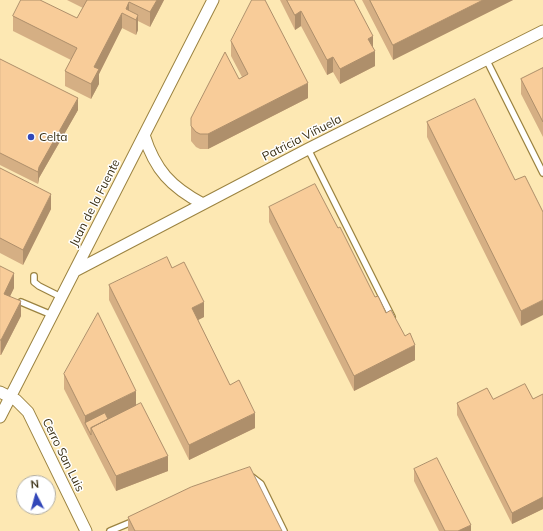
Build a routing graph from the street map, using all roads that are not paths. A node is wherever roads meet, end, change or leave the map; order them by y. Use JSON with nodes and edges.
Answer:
{"nodes":[{"id":1,"x":213,"y":0,"type":"edge"},
{"id":2,"x":543,"y":31,"type":"edge"},
{"id":3,"x":486,"y":59,"type":"junction"},
{"id":4,"x":144,"y":135,"type":"junction"},
{"id":5,"x":308,"y":149,"type":"junction"},
{"id":6,"x":543,"y":173,"type":"edge"},
{"id":7,"x":203,"y":204,"type":"junction"},
{"id":8,"x":75,"y":271,"type":"junction"},
{"id":9,"x":34,"y":276,"type":"dead end"},
{"id":10,"x":61,"y":297,"type":"junction"},
{"id":11,"x":21,"y":302,"type":"edge"},
{"id":12,"x":52,"y":315,"type":"junction"},
{"id":13,"x":393,"y":320,"type":"edge"},
{"id":14,"x":5,"y":394,"type":"edge"},
{"id":15,"x":0,"y":417,"type":"edge"},
{"id":16,"x":244,"y":478,"type":"edge"},
{"id":17,"x":138,"y":519,"type":"edge"},
{"id":18,"x":85,"y":529,"type":"edge"},
{"id":19,"x":110,"y":531,"type":"edge"},
{"id":20,"x":284,"y":531,"type":"edge"}],
"edges":[{"from":1,"to":4,"type":"street","name":"Juan de la Fuente"},
{"from":2,"to":3,"type":"street","name":"Patricia Viñuela"},
{"from":3,"to":5,"type":"street","name":"Patricia Viñuela"},
{"from":3,"to":6,"type":"lane"},
{"from":4,"to":7,"type":"street"},
{"from":4,"to":8,"type":"street","name":"Juan de la Fuente"},
{"from":5,"to":7,"type":"street","name":"Patricia Viñuela"},
{"from":5,"to":13,"type":"lane"},
{"from":7,"to":8,"type":"street","name":"Patricia Viñuela"},
{"from":8,"to":10,"type":"street","name":"Juan de la Fuente"},
{"from":9,"to":10,"type":"lane"},
{"from":10,"to":12,"type":"street","name":"Juan de la Fuente"},
{"from":11,"to":12,"type":"lane"},
{"from":12,"to":14,"type":"street","name":"Juan de la Fuente"},
{"from":14,"to":15,"type":"street","name":"Juan de la Fuente"},
{"from":14,"to":18,"type":"street","name":"Cerro San Luis"},
{"from":16,"to":20,"type":"lane"},
{"from":17,"to":19,"type":"lane"}]}
